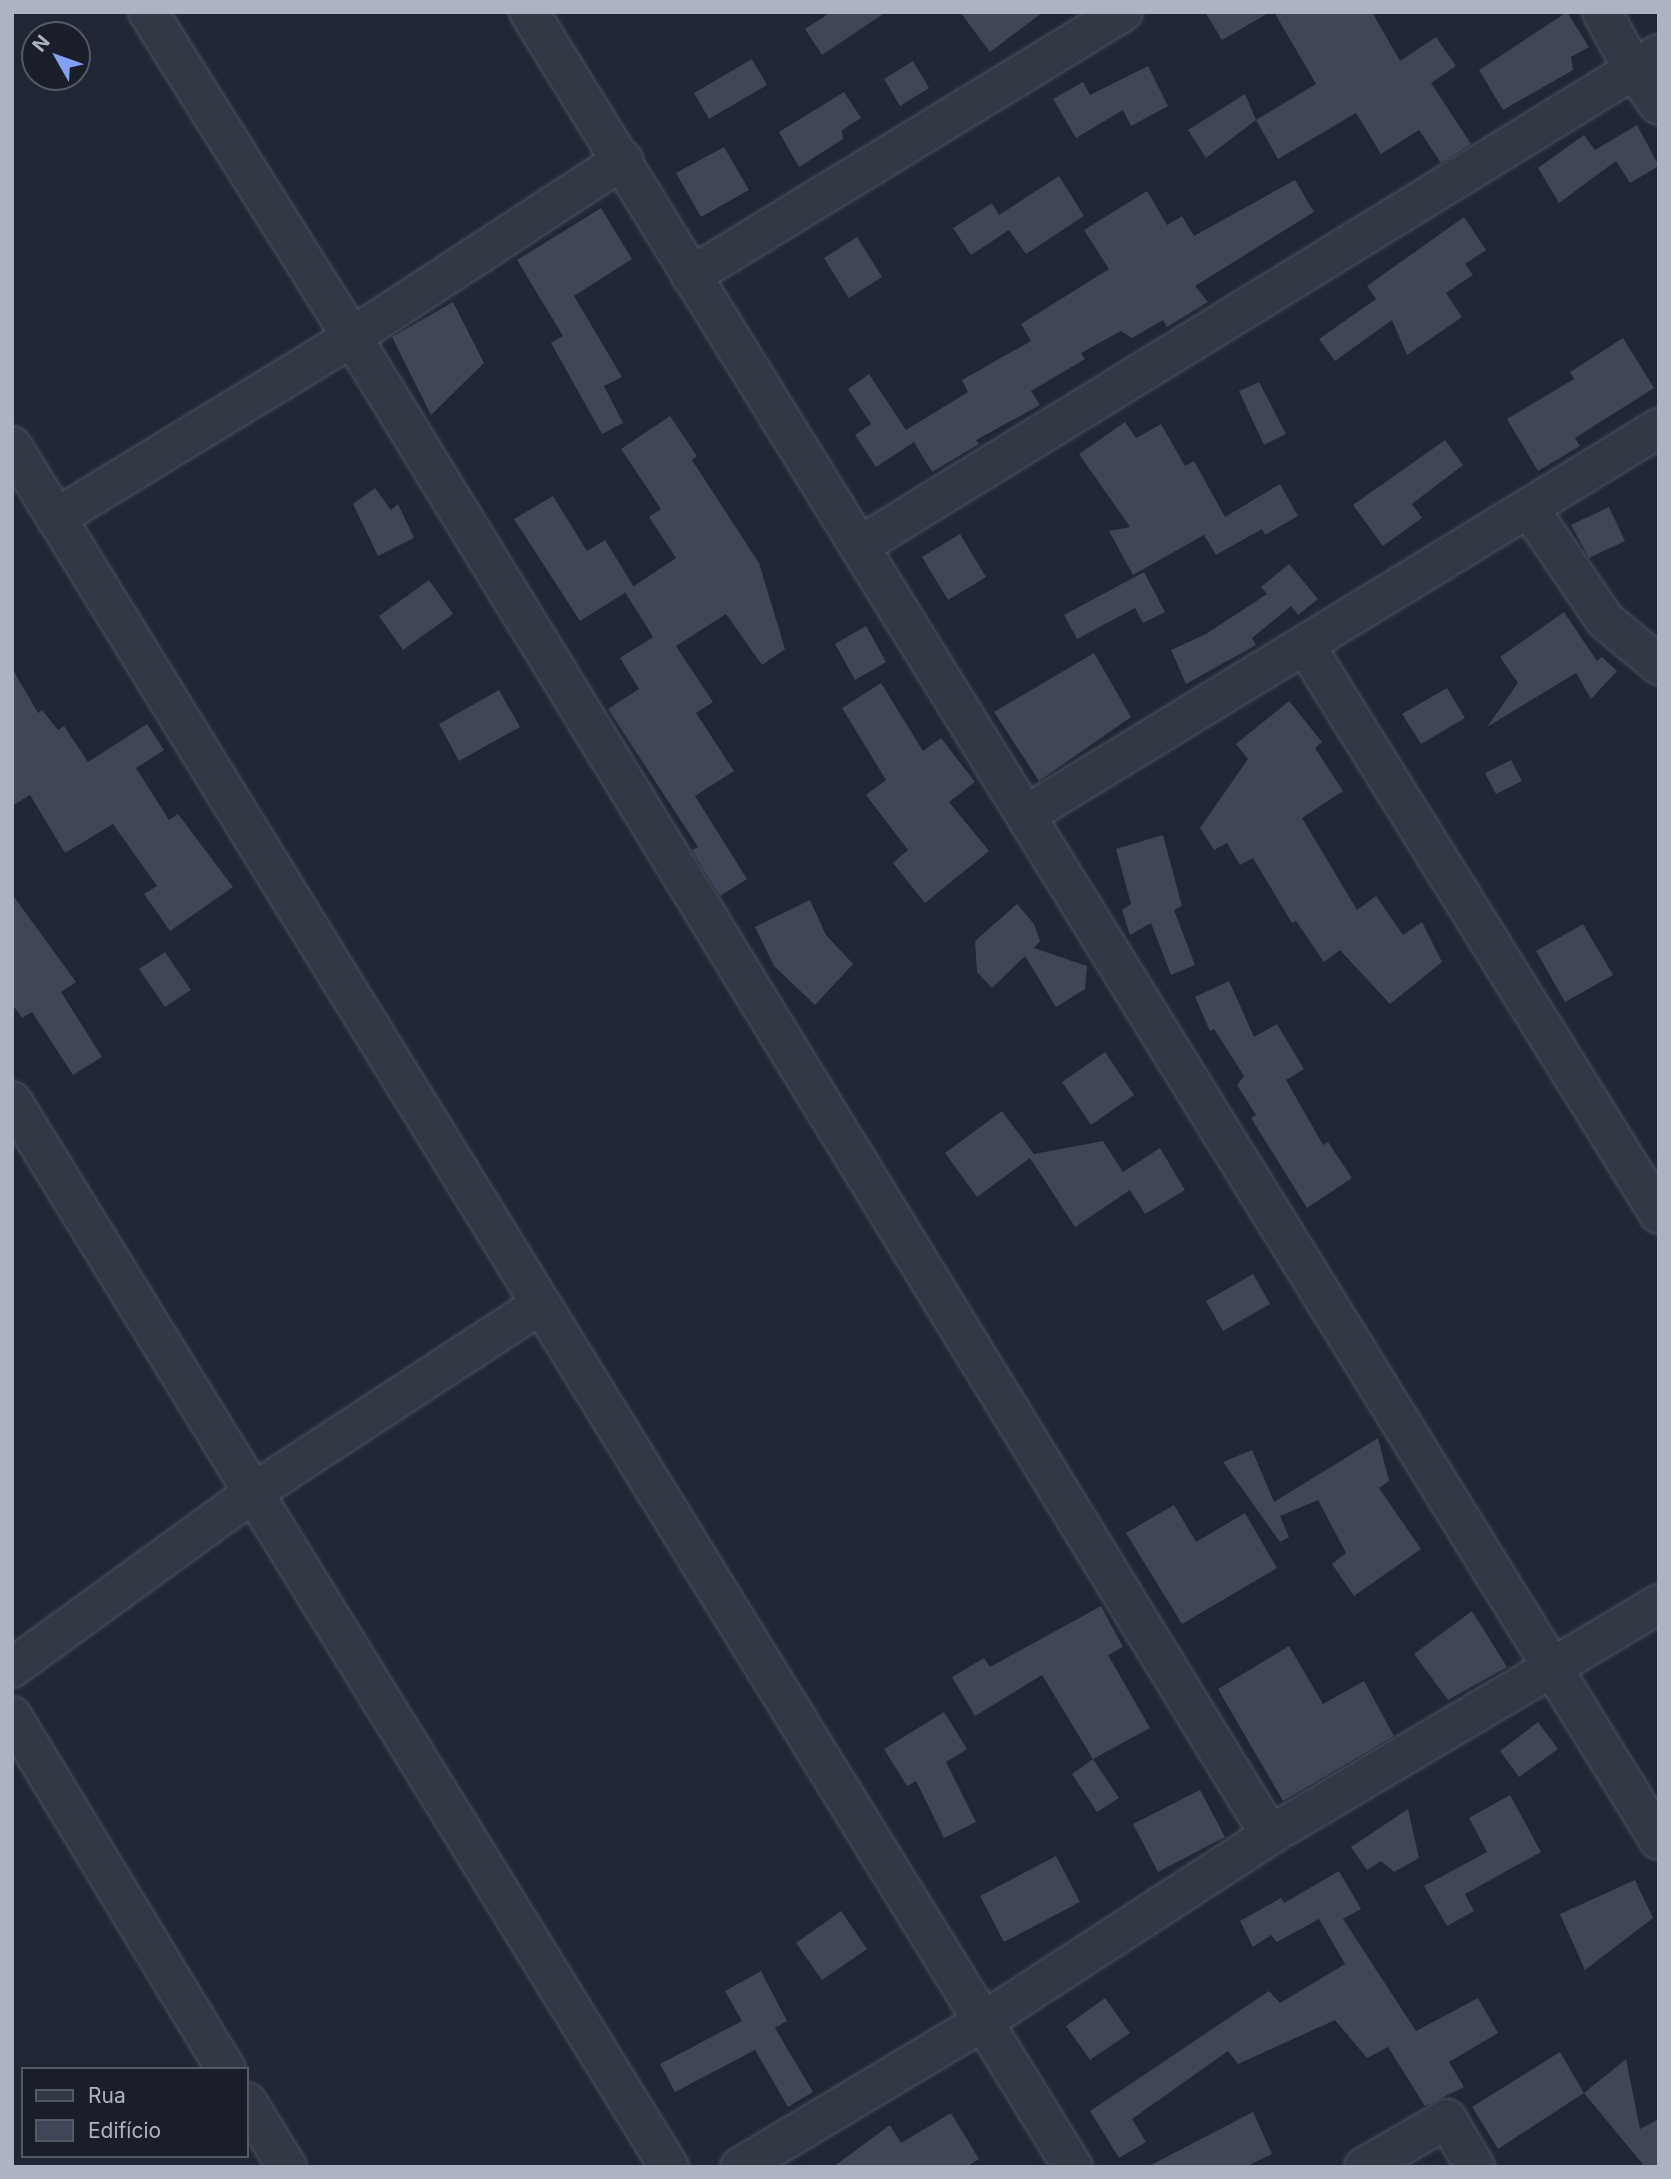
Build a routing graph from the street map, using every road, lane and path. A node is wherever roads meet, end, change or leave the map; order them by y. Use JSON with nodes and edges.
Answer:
{"nodes":[{"id":1,"x":148,"y":12,"type":"edge"},
{"id":2,"x":529,"y":12,"type":"edge"},
{"id":3,"x":1123,"y":12,"type":"edge"},
{"id":4,"x":1602,"y":12,"type":"edge"},
{"id":5,"x":1646,"y":62,"type":"edge"},
{"id":6,"x":1659,"y":105,"type":"edge"},
{"id":7,"x":623,"y":160,"type":"junction"},
{"id":8,"x":691,"y":276,"type":"junction"},
{"id":9,"x":352,"y":337,"type":"junction"},
{"id":10,"x":1659,"y":428,"type":"edge"},
{"id":11,"x":12,"y":446,"type":"edge"},
{"id":12,"x":1530,"y":510,"type":"junction"},
{"id":13,"x":56,"y":518,"type":"junction"},
{"id":14,"x":861,"y":545,"type":"junction"},
{"id":15,"x":1305,"y":645,"type":"junction"},
{"id":16,"x":1659,"y":665,"type":"edge"},
{"id":17,"x":1026,"y":815,"type":"junction"},
{"id":18,"x":12,"y":1101,"type":"edge"},
{"id":19,"x":1659,"y":1214,"type":"edge"},
{"id":20,"x":540,"y":1305,"type":"junction"},
{"id":21,"x":254,"y":1492,"type":"junction"},
{"id":22,"x":1659,"y":1604,"type":"edge"},
{"id":23,"x":12,"y":1668,"type":"edge"},
{"id":24,"x":1556,"y":1668,"type":"junction"},
{"id":25,"x":12,"y":1716,"type":"edge"},
{"id":26,"x":1270,"y":1835,"type":"junction"},
{"id":27,"x":1659,"y":1840,"type":"edge"},
{"id":28,"x":981,"y":2023,"type":"junction"},
{"id":29,"x":225,"y":2067,"type":"edge"},
{"id":30,"x":248,"y":2104,"type":"edge"},
{"id":31,"x":287,"y":2167,"type":"edge"},
{"id":32,"x":669,"y":2167,"type":"edge"},
{"id":33,"x":740,"y":2167,"type":"edge"},
{"id":34,"x":1073,"y":2167,"type":"edge"},
{"id":35,"x":1364,"y":2167,"type":"edge"},
{"id":36,"x":1475,"y":2167,"type":"edge"}],
"edges":[{"from":1,"to":9,"type":"street"},
{"from":2,"to":7,"type":"street"},
{"from":3,"to":8,"type":"street"},
{"from":4,"to":5,"type":"street"},
{"from":5,"to":6,"type":"street"},
{"from":5,"to":14,"type":"street"},
{"from":7,"to":8,"type":"street"},
{"from":7,"to":9,"type":"street"},
{"from":8,"to":14,"type":"street"},
{"from":9,"to":13,"type":"street"},
{"from":9,"to":26,"type":"street"},
{"from":10,"to":12,"type":"street"},
{"from":11,"to":13,"type":"street"},
{"from":12,"to":15,"type":"street"},
{"from":12,"to":16,"type":"street"},
{"from":13,"to":20,"type":"street"},
{"from":14,"to":17,"type":"street"},
{"from":15,"to":17,"type":"street"},
{"from":15,"to":19,"type":"street"},
{"from":17,"to":24,"type":"street"},
{"from":18,"to":21,"type":"street"},
{"from":20,"to":21,"type":"street"},
{"from":20,"to":28,"type":"street"},
{"from":21,"to":23,"type":"street"},
{"from":21,"to":32,"type":"street"},
{"from":22,"to":24,"type":"street"},
{"from":24,"to":26,"type":"street"},
{"from":24,"to":27,"type":"street"},
{"from":25,"to":29,"type":"street"},
{"from":26,"to":28,"type":"street"},
{"from":28,"to":33,"type":"street"},
{"from":28,"to":34,"type":"street"},
{"from":30,"to":31,"type":"street"},
{"from":35,"to":36,"type":"street"}]}
